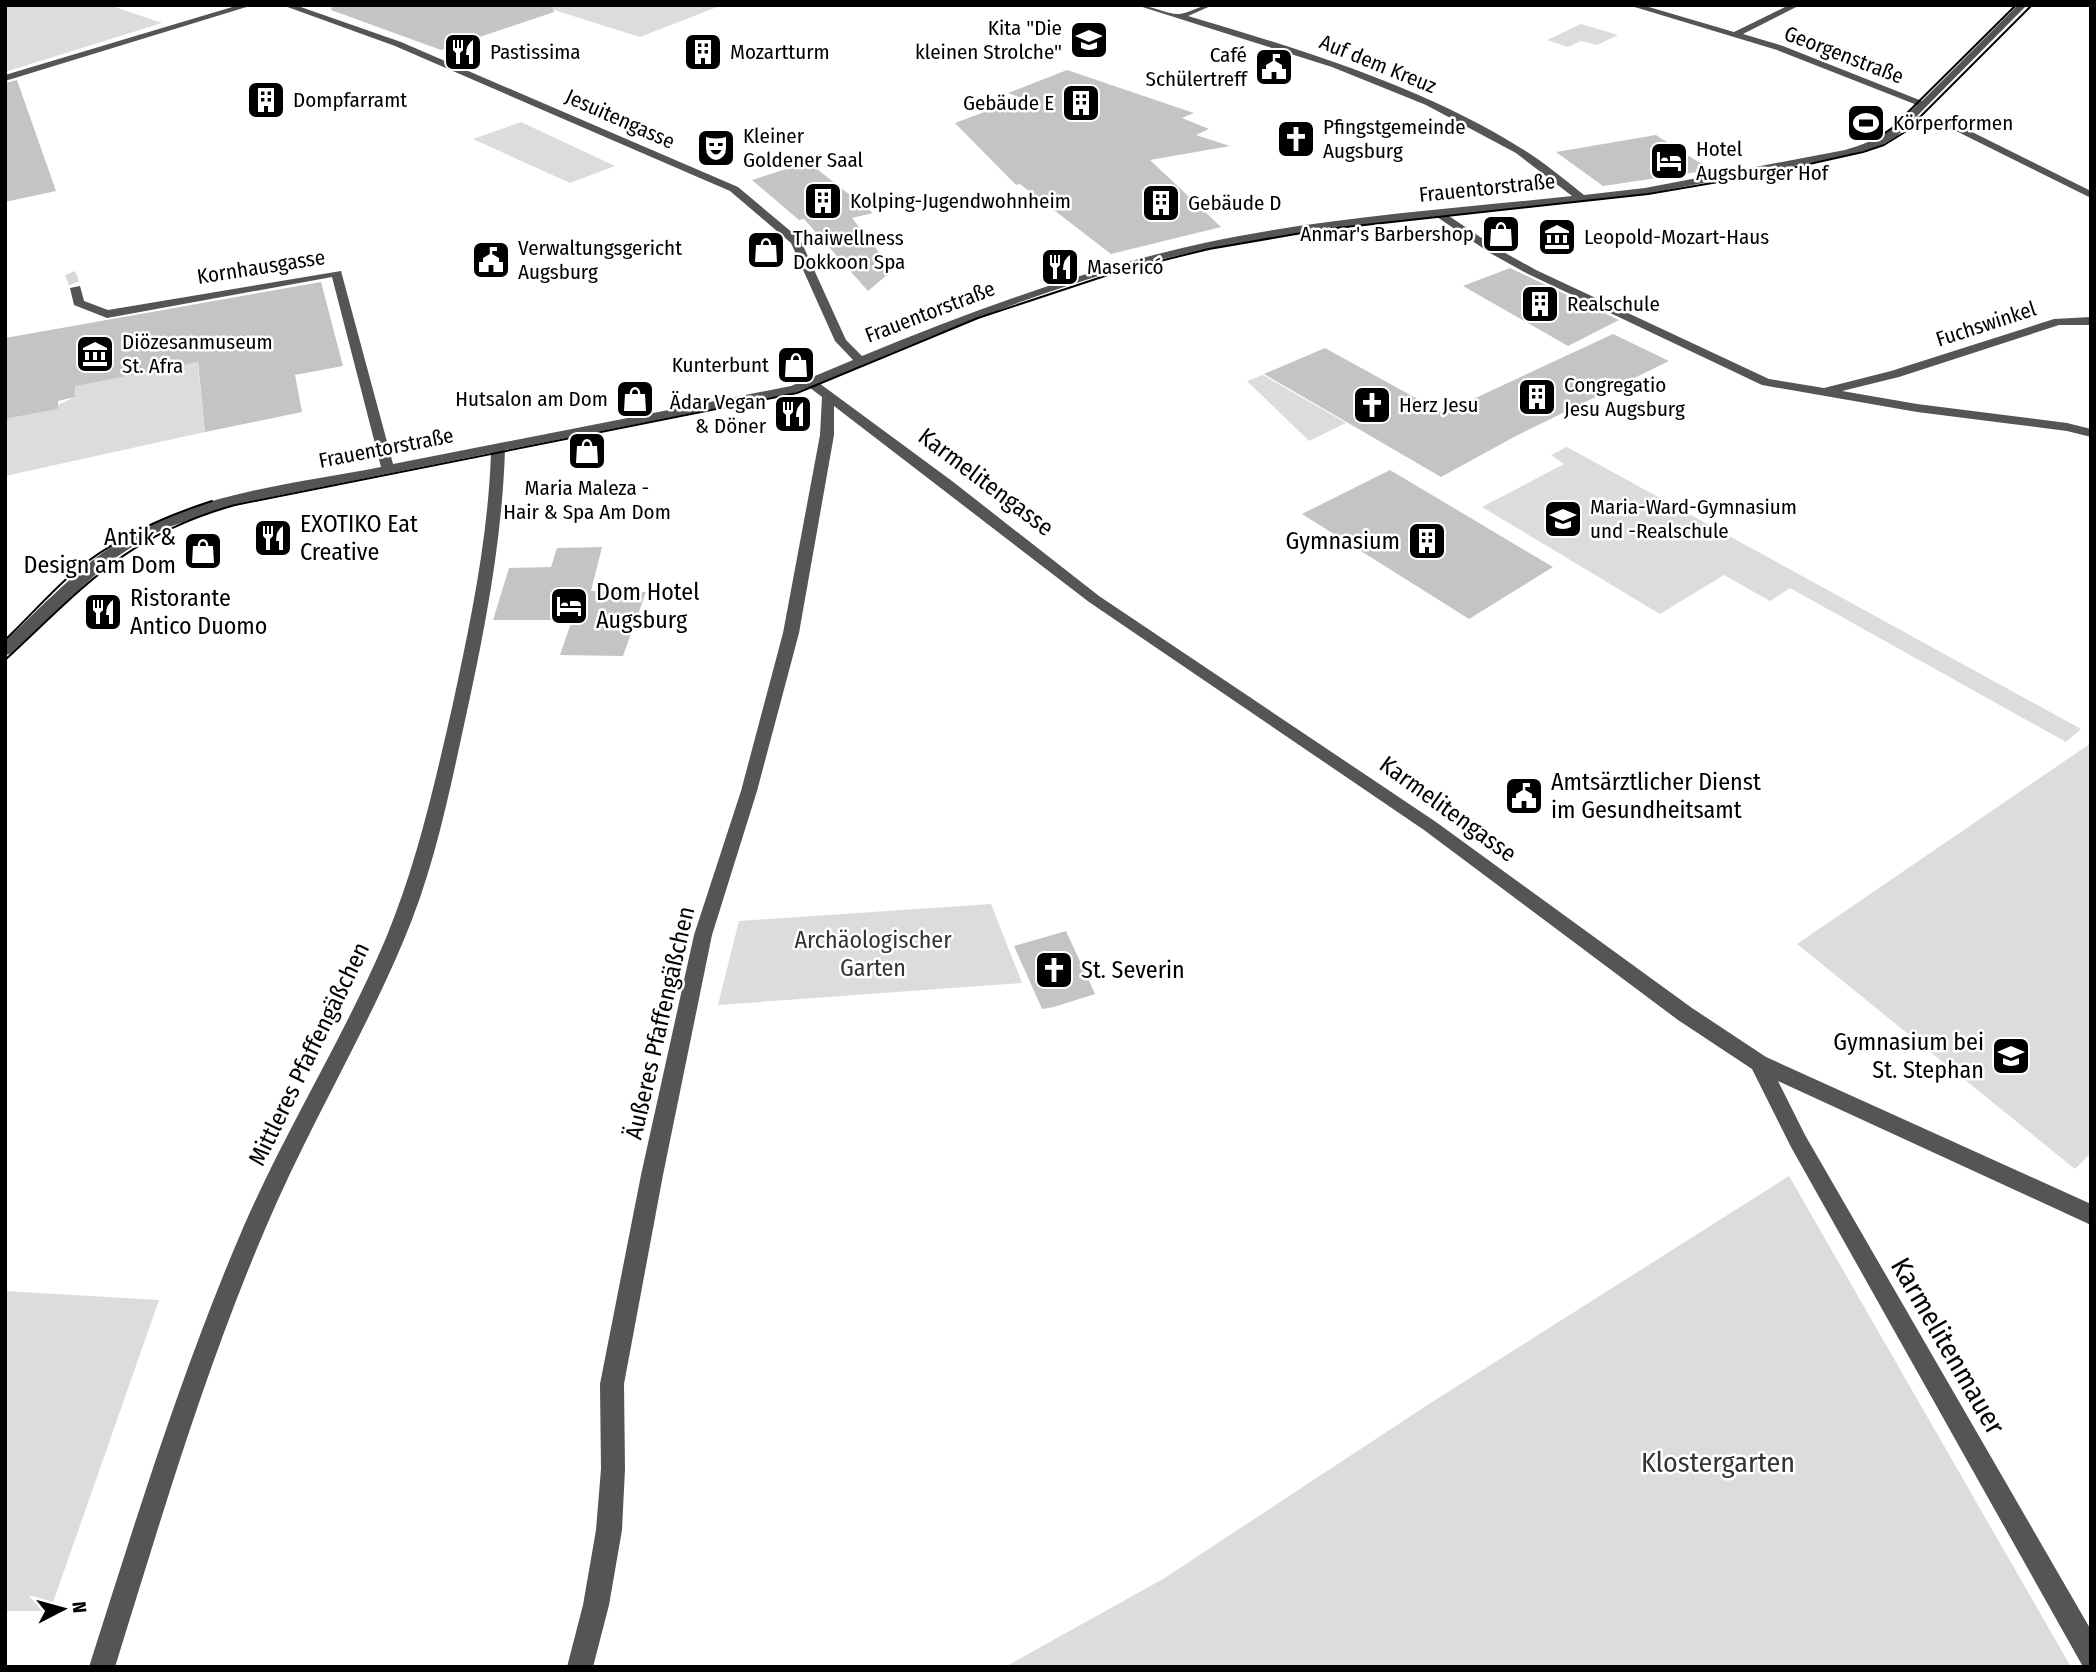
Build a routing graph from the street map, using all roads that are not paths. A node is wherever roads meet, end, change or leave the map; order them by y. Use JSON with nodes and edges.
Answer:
{"nodes":[{"id":1,"x":249,"y":5,"type":"edge"},
{"id":2,"x":286,"y":5,"type":"edge"},
{"id":3,"x":1140,"y":5,"type":"edge"},
{"id":4,"x":1209,"y":5,"type":"edge"},
{"id":5,"x":1632,"y":5,"type":"edge"},
{"id":6,"x":1796,"y":5,"type":"edge"},
{"id":7,"x":2023,"y":5,"type":"edge"},
{"id":8,"x":1178,"y":16,"type":"junction"},
{"id":9,"x":1735,"y":35,"type":"junction"},
{"id":10,"x":5,"y":78,"type":"edge"},
{"id":11,"x":1922,"y":104,"type":"junction"},
{"id":12,"x":1910,"y":117,"type":"junction"},
{"id":13,"x":2091,"y":195,"type":"edge"},
{"id":14,"x":1583,"y":199,"type":"junction"},
{"id":15,"x":1440,"y":214,"type":"junction"},
{"id":16,"x":76,"y":288,"type":"tunnel mouth"},
{"id":17,"x":2091,"y":321,"type":"edge"},
{"id":18,"x":861,"y":362,"type":"junction"},
{"id":19,"x":811,"y":383,"type":"junction"},
{"id":20,"x":1819,"y":393,"type":"junction"},
{"id":21,"x":828,"y":397,"type":"junction"},
{"id":22,"x":2091,"y":433,"type":"edge"},
{"id":23,"x":498,"y":448,"type":"junction"},
{"id":24,"x":388,"y":469,"type":"junction"},
{"id":25,"x":5,"y":650,"type":"edge"},
{"id":26,"x":1759,"y":1063,"type":"junction"},
{"id":27,"x":2091,"y":1215,"type":"edge"},
{"id":28,"x":2091,"y":1656,"type":"edge"},
{"id":29,"x":102,"y":1667,"type":"edge"},
{"id":30,"x":580,"y":1667,"type":"edge"}],
"edges":[{"from":1,"to":10,"type":"street"},
{"from":2,"to":18,"type":"street","name":"Jesuitengasse"},
{"from":3,"to":8,"type":"street","name":"Auf dem Kreuz"},
{"from":4,"to":8,"type":"street"},
{"from":5,"to":9,"type":"street","name":"Georgenstraße"},
{"from":6,"to":9,"type":"street"},
{"from":7,"to":11,"type":"street","name":"Frauentorstraße"},
{"from":8,"to":14,"type":"street","name":"Auf dem Kreuz"},
{"from":9,"to":11,"type":"street","name":"Georgenstraße"},
{"from":11,"to":12,"type":"street","name":"Frauentorstraße"},
{"from":12,"to":13,"type":"street"},
{"from":12,"to":14,"type":"street","name":"Frauentorstraße"},
{"from":14,"to":15,"type":"street","name":"Frauentorstraße"},
{"from":15,"to":18,"type":"street","name":"Frauentorstraße"},
{"from":15,"to":20,"type":"street"},
{"from":16,"to":24,"type":"street","name":"Kornhausgasse"},
{"from":17,"to":20,"type":"street","name":"Fuchswinkel"},
{"from":18,"to":19,"type":"street","name":"Frauentorstraße"},
{"from":19,"to":21,"type":"street","name":"Karmelitengasse"},
{"from":19,"to":23,"type":"street","name":"Frauentorstraße"},
{"from":20,"to":22,"type":"street"},
{"from":21,"to":26,"type":"street","name":"Karmelitengasse"},
{"from":21,"to":30,"type":"street","name":"Äußeres Pfaffengäßchen"},
{"from":23,"to":24,"type":"street","name":"Frauentorstraße"},
{"from":23,"to":29,"type":"street","name":"Mittleres Pfaffengäßchen"},
{"from":24,"to":25,"type":"street","name":"Frauentorstraße"},
{"from":26,"to":27,"type":"street","name":"Karmelitengasse"},
{"from":26,"to":28,"type":"street","name":"Karmelitenmauer"}]}
